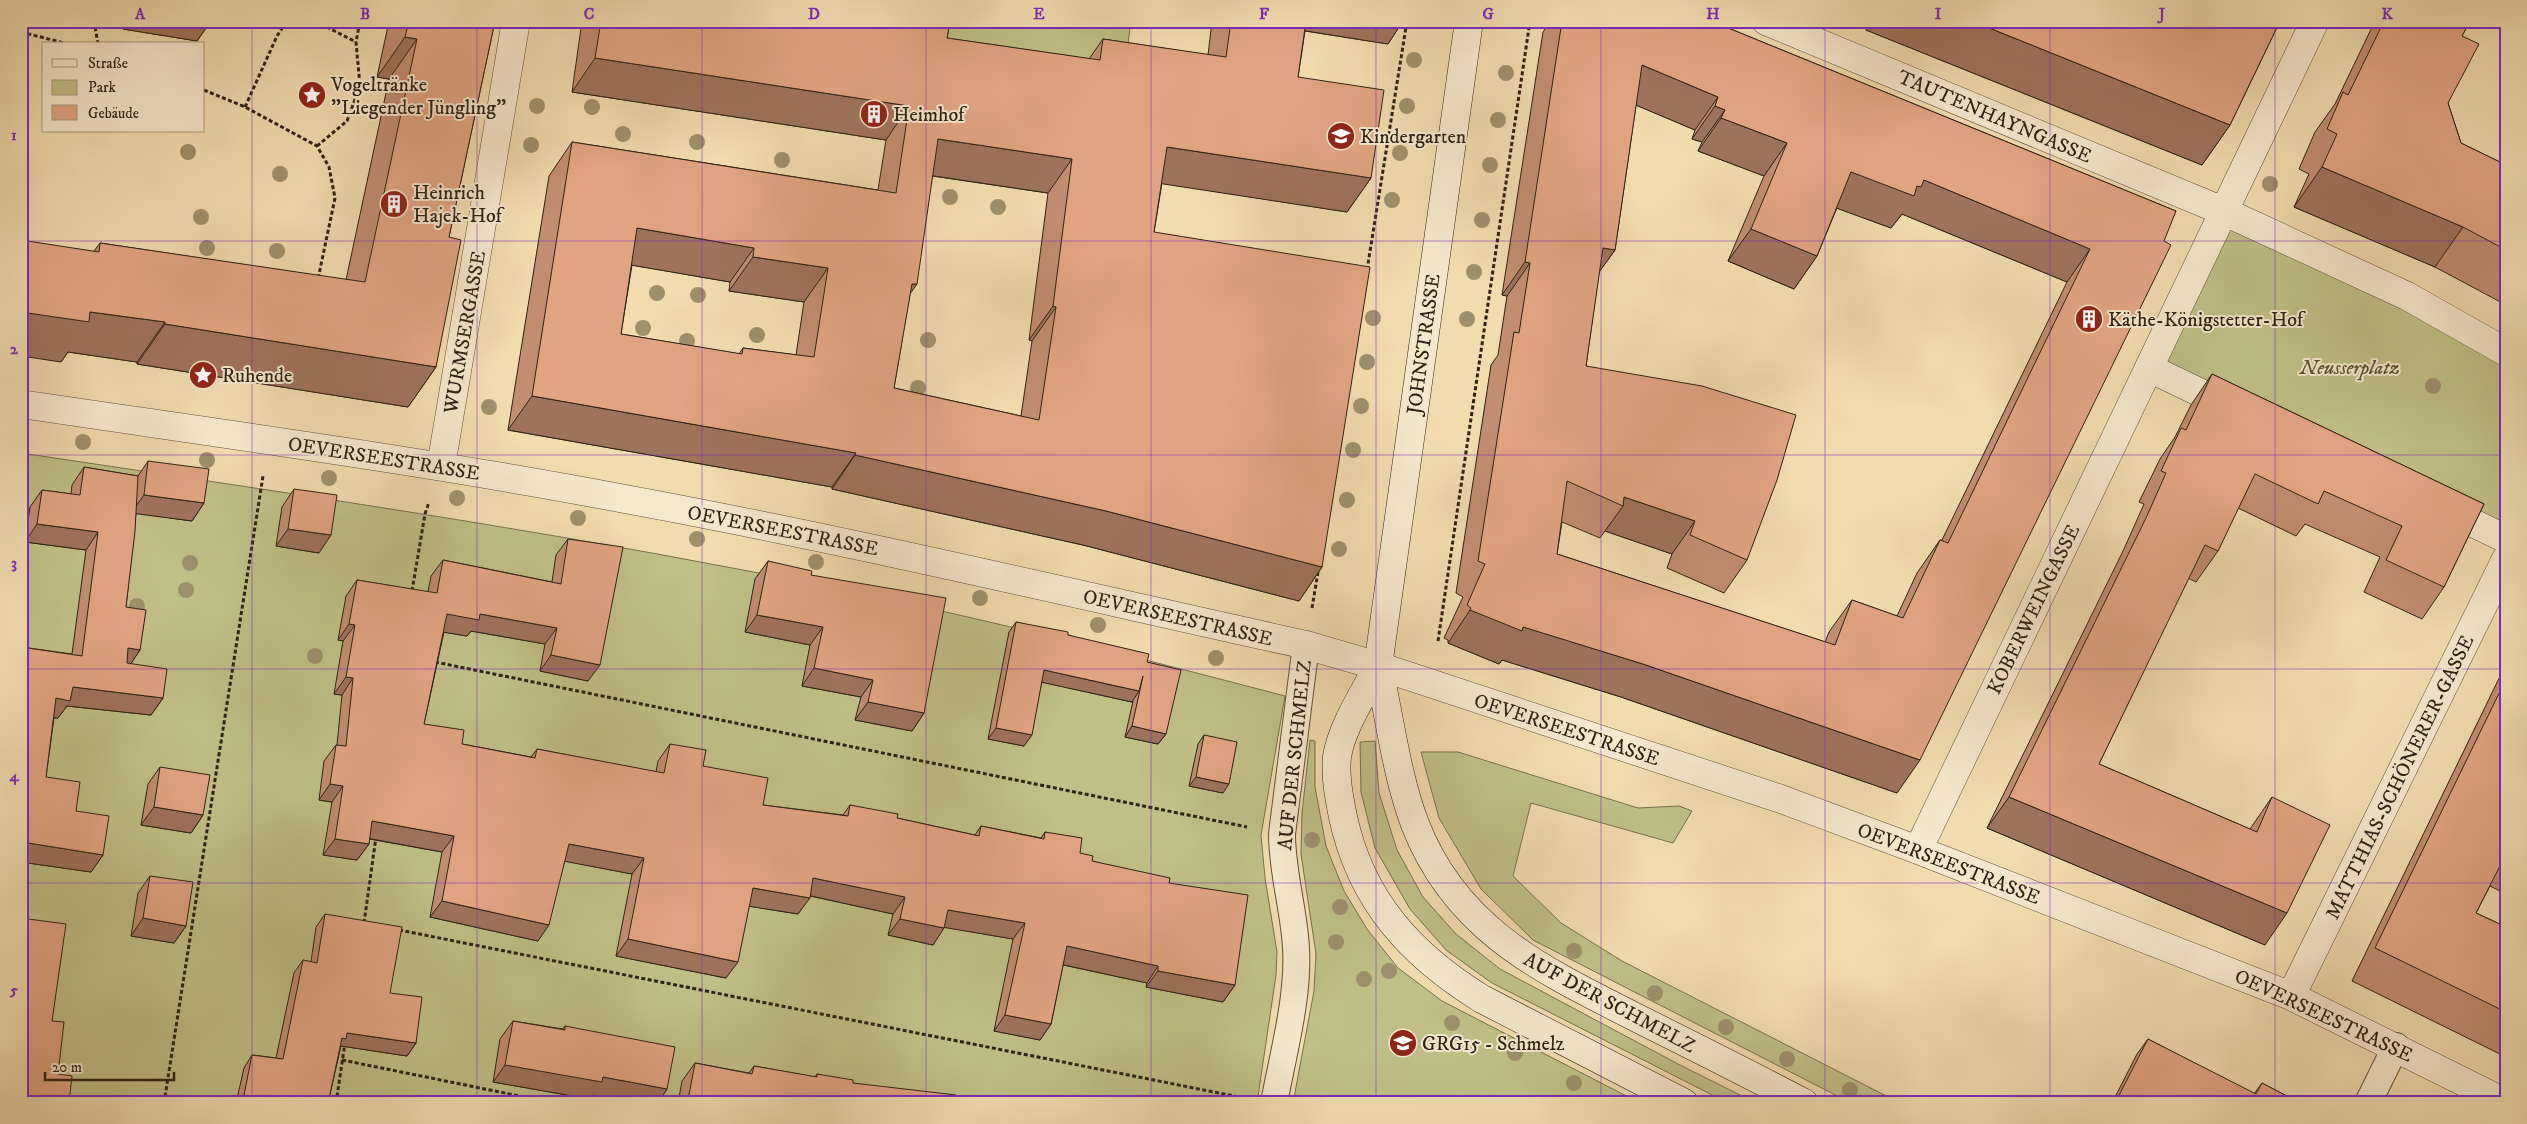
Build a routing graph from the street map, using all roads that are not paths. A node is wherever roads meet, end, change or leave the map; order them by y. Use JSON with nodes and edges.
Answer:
{"nodes":[{"id":1,"x":516,"y":21,"type":"edge"},
{"id":2,"x":1468,"y":21,"type":"edge"},
{"id":3,"x":1766,"y":21,"type":"edge"},
{"id":4,"x":2315,"y":21,"type":"edge"},
{"id":5,"x":1817,"y":31,"type":"edge"},
{"id":6,"x":2223,"y":211,"type":"junction"},
{"id":7,"x":2506,"y":352,"type":"edge"},
{"id":8,"x":2149,"y":368,"type":"junction"},
{"id":9,"x":21,"y":404,"type":"edge"},
{"id":10,"x":2254,"y":419,"type":"edge"},
{"id":11,"x":441,"y":466,"type":"junction"},
{"id":12,"x":2420,"y":498,"type":"edge"},
{"id":13,"x":2506,"y":538,"type":"edge"},
{"id":14,"x":2506,"y":559,"type":"edge"},
{"id":15,"x":1306,"y":645,"type":"junction"},
{"id":16,"x":1378,"y":666,"type":"junction"},
{"id":17,"x":1918,"y":850,"type":"junction"},
{"id":18,"x":2291,"y":996,"type":"junction"},
{"id":19,"x":2396,"y":1046,"type":"junction"},
{"id":20,"x":1274,"y":1103,"type":"edge"},
{"id":21,"x":1684,"y":1103,"type":"edge"},
{"id":22,"x":1804,"y":1103,"type":"edge"},
{"id":23,"x":2368,"y":1103,"type":"edge"},
{"id":24,"x":2506,"y":1103,"type":"edge"}],
"edges":[{"from":1,"to":11,"type":"street","name":"WURMSERGASSE"},
{"from":2,"to":16,"type":"street","name":"JOHNSTRASSE"},
{"from":3,"to":5,"type":"street","name":"TAUTENHAYNGASSE"},
{"from":4,"to":6,"type":"street"},
{"from":5,"to":6,"type":"street","name":"TAUTENHAYNGASSE"},
{"from":6,"to":7,"type":"street"},
{"from":6,"to":8,"type":"street"},
{"from":8,"to":10,"type":"street"},
{"from":8,"to":17,"type":"street","name":"KOBERWEINGASSE"},
{"from":9,"to":11,"type":"street","name":"OEVERSEESTRASSE"},
{"from":11,"to":15,"type":"street","name":"OEVERSEESTRASSE"},
{"from":12,"to":13,"type":"street"},
{"from":14,"to":18,"type":"street","name":"MATTHIAS-SCHÖNERER-GASSE"},
{"from":15,"to":16,"type":"street","name":"OEVERSEESTRASSE"},
{"from":15,"to":20,"type":"lane","name":"AUF DER SCHMELZ"},
{"from":16,"to":17,"type":"street","name":"OEVERSEESTRASSE"},
{"from":16,"to":21,"type":"street"},
{"from":16,"to":22,"type":"street","name":"AUF DER SCHMELZ"},
{"from":17,"to":18,"type":"street","name":"OEVERSEESTRASSE"},
{"from":18,"to":19,"type":"street","name":"OEVERSEESTRASSE"},
{"from":19,"to":23,"type":"lane"},
{"from":19,"to":24,"type":"street","name":"OEVERSEESTRASSE"}]}
